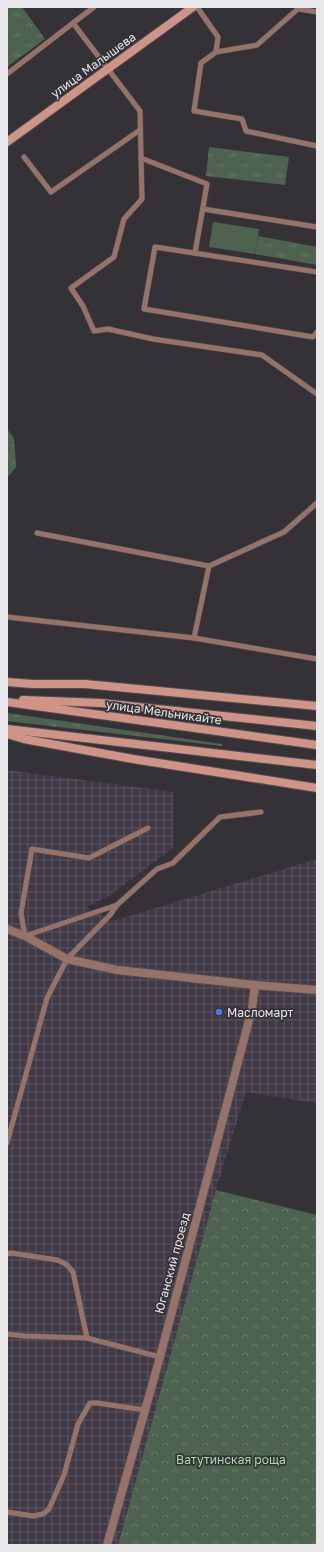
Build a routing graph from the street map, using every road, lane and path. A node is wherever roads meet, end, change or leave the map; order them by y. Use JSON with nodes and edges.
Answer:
{"nodes":[{"id":1,"x":94,"y":7,"type":"edge"},
{"id":2,"x":193,"y":7,"type":"edge"},
{"id":3,"x":197,"y":7,"type":"edge"},
{"id":4,"x":299,"y":8,"type":"edge"},
{"id":5,"x":317,"y":12,"type":"edge"},
{"id":6,"x":72,"y":23,"type":"junction"},
{"id":7,"x":216,"y":52,"type":"junction"},
{"id":8,"x":108,"y":70,"type":"junction"},
{"id":9,"x":7,"y":74,"type":"edge"},
{"id":10,"x":140,"y":130,"type":"junction"},
{"id":11,"x":7,"y":142,"type":"edge"},
{"id":12,"x":317,"y":146,"type":"edge"},
{"id":13,"x":24,"y":157,"type":"dead end"},
{"id":14,"x":141,"y":158,"type":"junction"},
{"id":15,"x":203,"y":209,"type":"junction"},
{"id":16,"x":317,"y":227,"type":"edge"},
{"id":17,"x":195,"y":253,"type":"junction"},
{"id":18,"x":317,"y":272,"type":"edge"},
{"id":19,"x":317,"y":332,"type":"edge"},
{"id":20,"x":317,"y":394,"type":"edge"},
{"id":21,"x":317,"y":503,"type":"edge"},
{"id":22,"x":37,"y":533,"type":"dead end"},
{"id":23,"x":209,"y":566,"type":"junction"},
{"id":24,"x":7,"y":617,"type":"edge"},
{"id":25,"x":194,"y":638,"type":"junction"},
{"id":26,"x":317,"y":659,"type":"edge"},
{"id":27,"x":7,"y":682,"type":"edge"},
{"id":28,"x":7,"y":701,"type":"edge"},
{"id":29,"x":317,"y":706,"type":"edge"},
{"id":30,"x":317,"y":726,"type":"edge"},
{"id":31,"x":7,"y":729,"type":"edge"},
{"id":32,"x":7,"y":734,"type":"edge"},
{"id":33,"x":317,"y":745,"type":"edge"},
{"id":34,"x":317,"y":765,"type":"edge"},
{"id":35,"x":317,"y":788,"type":"edge"},
{"id":36,"x":261,"y":812,"type":"dead end"},
{"id":37,"x":148,"y":828,"type":"dead end"},
{"id":38,"x":117,"y":905,"type":"junction"},
{"id":39,"x":7,"y":928,"type":"edge"},
{"id":40,"x":25,"y":936,"type":"junction"},
{"id":41,"x":67,"y":959,"type":"junction"},
{"id":42,"x":255,"y":986,"type":"junction"},
{"id":43,"x":317,"y":990,"type":"edge"},
{"id":44,"x":7,"y":1143,"type":"edge"},
{"id":45,"x":7,"y":1254,"type":"edge"},
{"id":46,"x":7,"y":1334,"type":"edge"},
{"id":47,"x":87,"y":1338,"type":"junction"},
{"id":48,"x":160,"y":1357,"type":"junction"},
{"id":49,"x":145,"y":1410,"type":"junction"},
{"id":50,"x":7,"y":1512,"type":"edge"},
{"id":51,"x":107,"y":1545,"type":"edge"}],
"edges":[{"from":1,"to":6,"type":"lane"},
{"from":2,"to":8,"type":"main road","name":"улица Малышева"},
{"from":3,"to":7,"type":"lane"},
{"from":4,"to":5,"type":"lane"},
{"from":4,"to":7,"type":"lane"},
{"from":6,"to":8,"type":"lane"},
{"from":6,"to":9,"type":"lane"},
{"from":7,"to":12,"type":"lane"},
{"from":8,"to":10,"type":"lane"},
{"from":8,"to":11,"type":"main road","name":"улица Малышева"},
{"from":10,"to":13,"type":"lane"},
{"from":10,"to":14,"type":"lane"},
{"from":14,"to":15,"type":"lane"},
{"from":14,"to":20,"type":"lane"},
{"from":15,"to":16,"type":"lane"},
{"from":15,"to":17,"type":"lane"},
{"from":17,"to":18,"type":"lane"},
{"from":17,"to":19,"type":"lane"},
{"from":21,"to":23,"type":"lane"},
{"from":22,"to":23,"type":"lane"},
{"from":23,"to":25,"type":"lane"},
{"from":24,"to":25,"type":"lane"},
{"from":25,"to":26,"type":"lane"},
{"from":27,"to":29,"type":"main road"},
{"from":28,"to":30,"type":"main road"},
{"from":28,"to":33,"type":"main road","name":"улица Мельникайте"},
{"from":31,"to":34,"type":"main road"},
{"from":32,"to":35,"type":"main road"},
{"from":36,"to":38,"type":"lane"},
{"from":37,"to":40,"type":"lane"},
{"from":38,"to":40,"type":"lane"},
{"from":38,"to":41,"type":"lane"},
{"from":39,"to":40,"type":"street"},
{"from":40,"to":41,"type":"street"},
{"from":41,"to":42,"type":"street"},
{"from":41,"to":44,"type":"lane"},
{"from":42,"to":43,"type":"street"},
{"from":42,"to":48,"type":"street","name":"Юганский проезд"},
{"from":45,"to":47,"type":"lane"},
{"from":46,"to":47,"type":"lane"},
{"from":47,"to":48,"type":"lane"},
{"from":48,"to":49,"type":"street","name":"Юганский проезд"},
{"from":49,"to":50,"type":"lane"},
{"from":49,"to":51,"type":"street","name":"Юганский проезд"}]}
